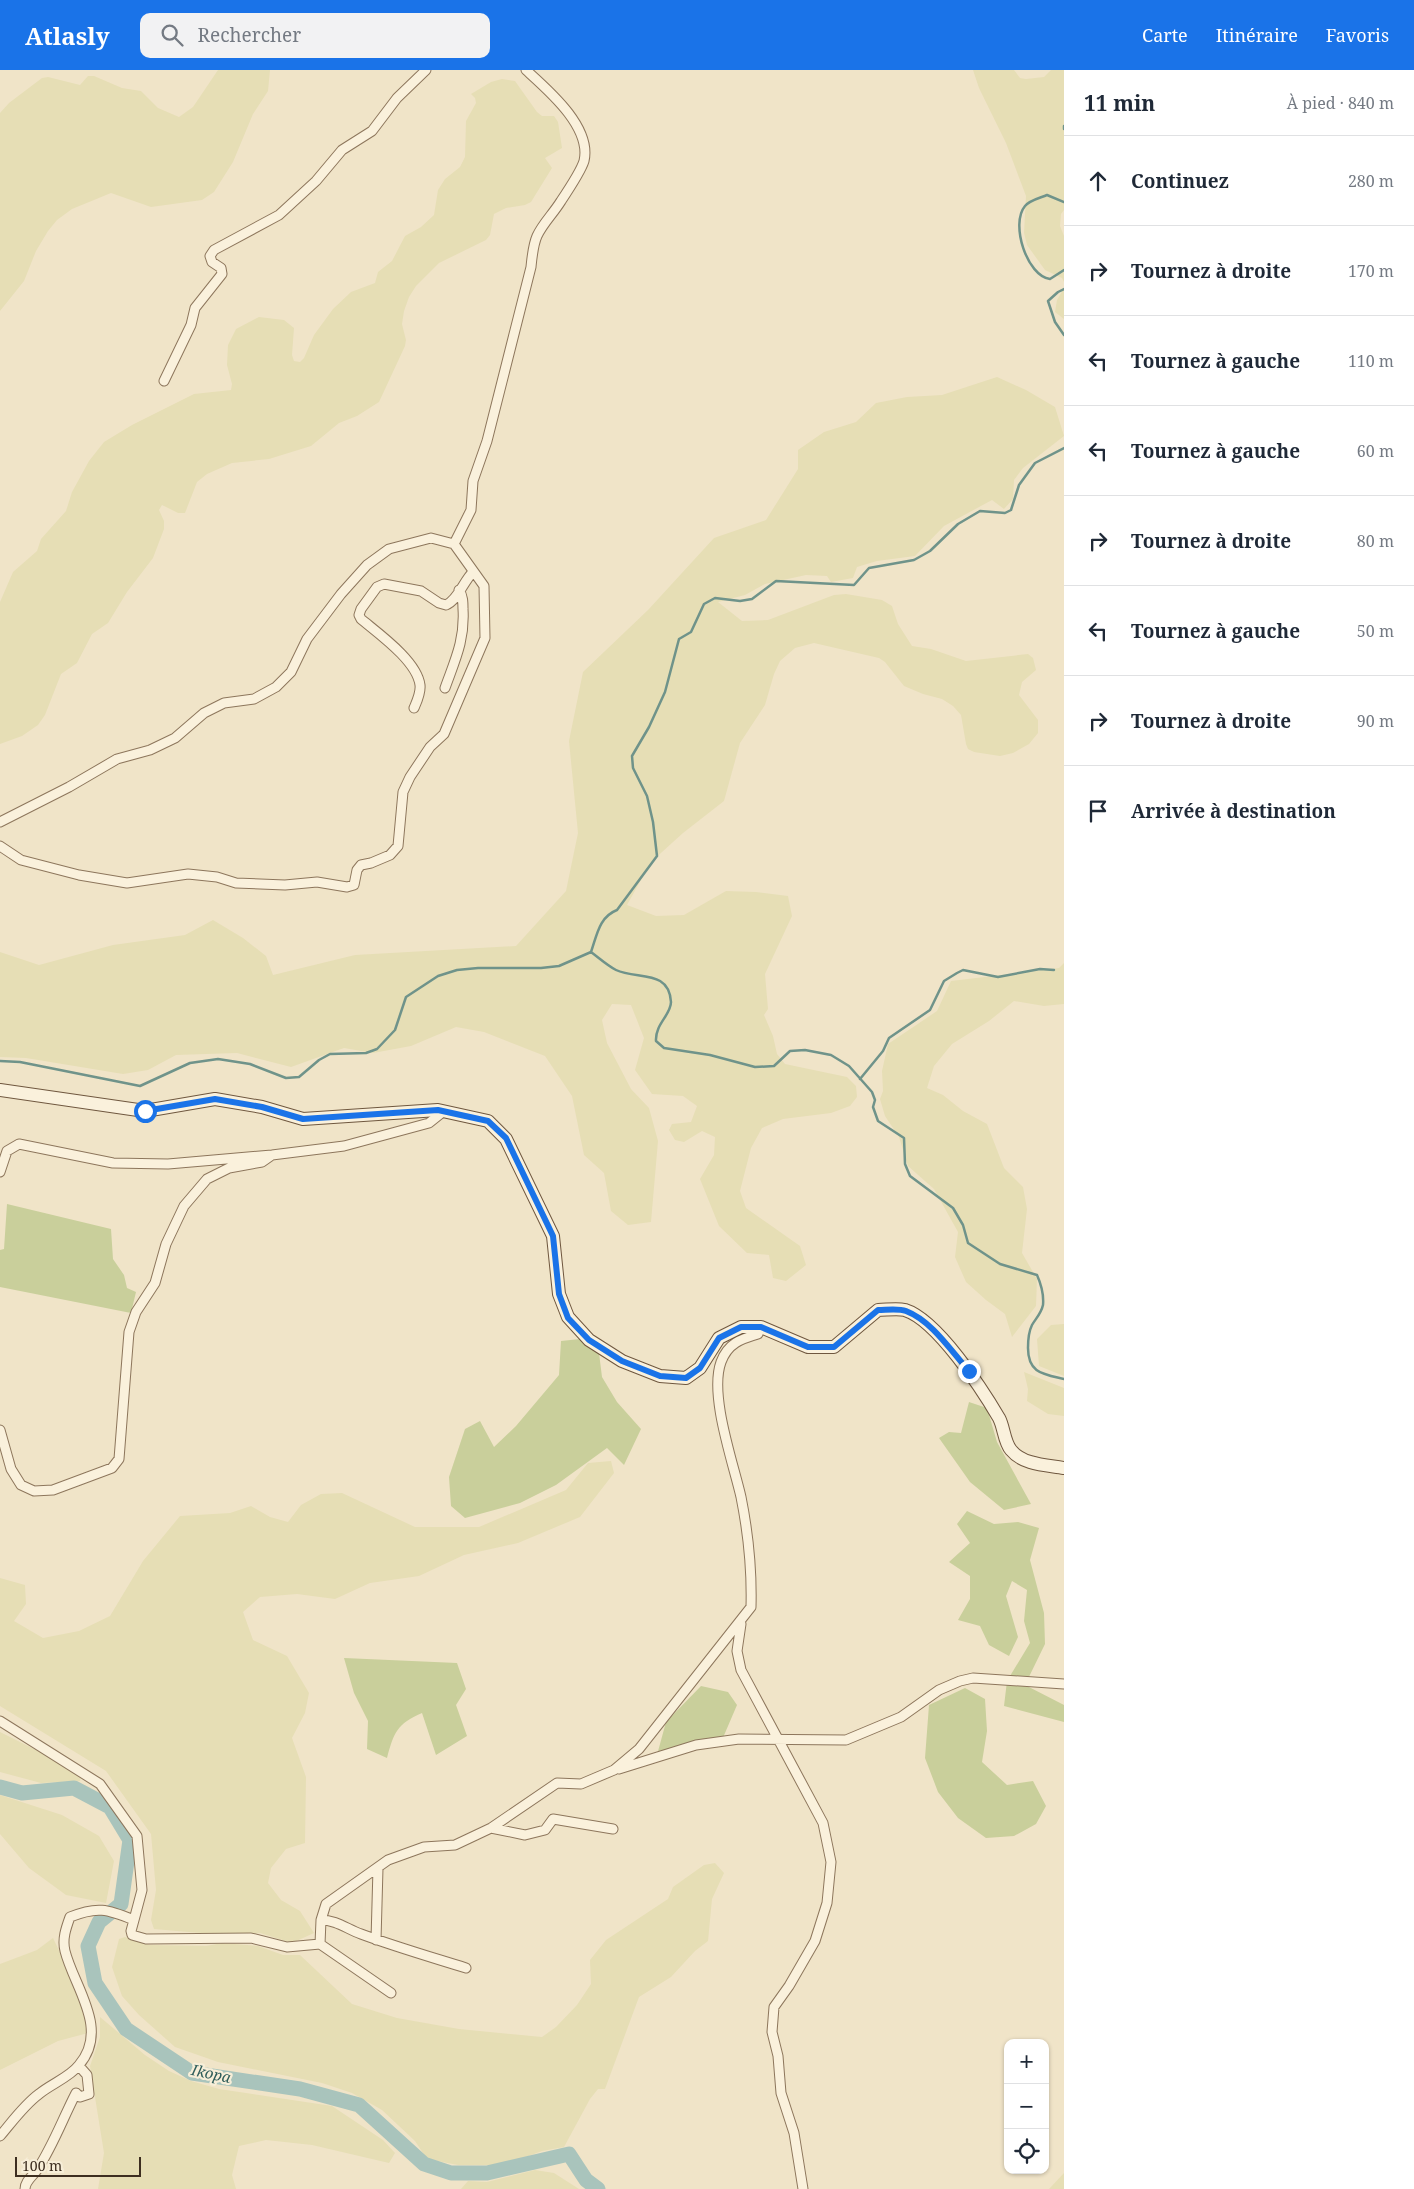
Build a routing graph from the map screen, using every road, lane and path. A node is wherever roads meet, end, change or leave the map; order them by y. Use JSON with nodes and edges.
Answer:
{"nodes":[{"id":1,"x":426,"y":70,"type":"edge"},
{"id":2,"x":526,"y":70,"type":"edge"},
{"id":3,"x":164,"y":381,"type":"dead end"},
{"id":4,"x":454,"y":544,"type":"junction"},
{"id":5,"x":473,"y":572,"type":"junction"},
{"id":6,"x":459,"y":590,"type":"junction"},
{"id":7,"x":445,"y":688,"type":"dead end"},
{"id":8,"x":414,"y":708,"type":"dead end"},
{"id":9,"x":0,"y":822,"type":"edge"},
{"id":10,"x":0,"y":846,"type":"edge"},
{"id":11,"x":0,"y":1090,"type":"edge"},
{"id":12,"x":444,"y":1111,"type":"junction"},
{"id":13,"x":272,"y":1155,"type":"junction"},
{"id":14,"x":0,"y":1172,"type":"edge"},
{"id":15,"x":761,"y":1327,"type":"junction"},
{"id":16,"x":0,"y":1430,"type":"edge"},
{"id":17,"x":1064,"y":1468,"type":"edge"},
{"id":18,"x":741,"y":1622,"type":"junction"},
{"id":19,"x":1064,"y":1684,"type":"edge"},
{"id":20,"x":0,"y":1721,"type":"edge"},
{"id":21,"x":779,"y":1741,"type":"junction"},
{"id":22,"x":614,"y":1770,"type":"junction"},
{"id":23,"x":492,"y":1828,"type":"junction"},
{"id":24,"x":613,"y":1829,"type":"dead end"},
{"id":25,"x":378,"y":1868,"type":"junction"},
{"id":26,"x":131,"y":1918,"type":"junction"},
{"id":27,"x":321,"y":1920,"type":"junction"},
{"id":28,"x":376,"y":1940,"type":"junction"},
{"id":29,"x":320,"y":1944,"type":"junction"},
{"id":30,"x":466,"y":1968,"type":"dead end"},
{"id":31,"x":391,"y":1993,"type":"dead end"},
{"id":32,"x":79,"y":2066,"type":"junction"},
{"id":33,"x":0,"y":2136,"type":"edge"},
{"id":34,"x":25,"y":2189,"type":"edge"},
{"id":35,"x":803,"y":2189,"type":"edge"}],
"edges":[{"from":1,"to":3,"type":"street"},
{"from":2,"to":4,"type":"street"},
{"from":4,"to":5,"type":"street"},
{"from":4,"to":9,"type":"street"},
{"from":5,"to":6,"type":"street"},
{"from":5,"to":10,"type":"street"},
{"from":6,"to":7,"type":"street"},
{"from":6,"to":8,"type":"street"},
{"from":11,"to":12,"type":"street"},
{"from":12,"to":13,"type":"street"},
{"from":12,"to":15,"type":"street"},
{"from":13,"to":14,"type":"street"},
{"from":13,"to":16,"type":"street"},
{"from":15,"to":17,"type":"street"},
{"from":15,"to":18,"type":"street"},
{"from":18,"to":21,"type":"street"},
{"from":18,"to":22,"type":"street"},
{"from":19,"to":21,"type":"street"},
{"from":20,"to":26,"type":"street"},
{"from":21,"to":22,"type":"street"},
{"from":21,"to":35,"type":"street"},
{"from":22,"to":23,"type":"street"},
{"from":23,"to":24,"type":"street"},
{"from":23,"to":25,"type":"street"},
{"from":25,"to":27,"type":"street"},
{"from":25,"to":28,"type":"street"},
{"from":26,"to":29,"type":"street"},
{"from":26,"to":32,"type":"street"},
{"from":27,"to":28,"type":"street"},
{"from":27,"to":29,"type":"street"},
{"from":28,"to":30,"type":"street"},
{"from":29,"to":31,"type":"street"},
{"from":32,"to":33,"type":"street"},
{"from":32,"to":34,"type":"street"}]}
